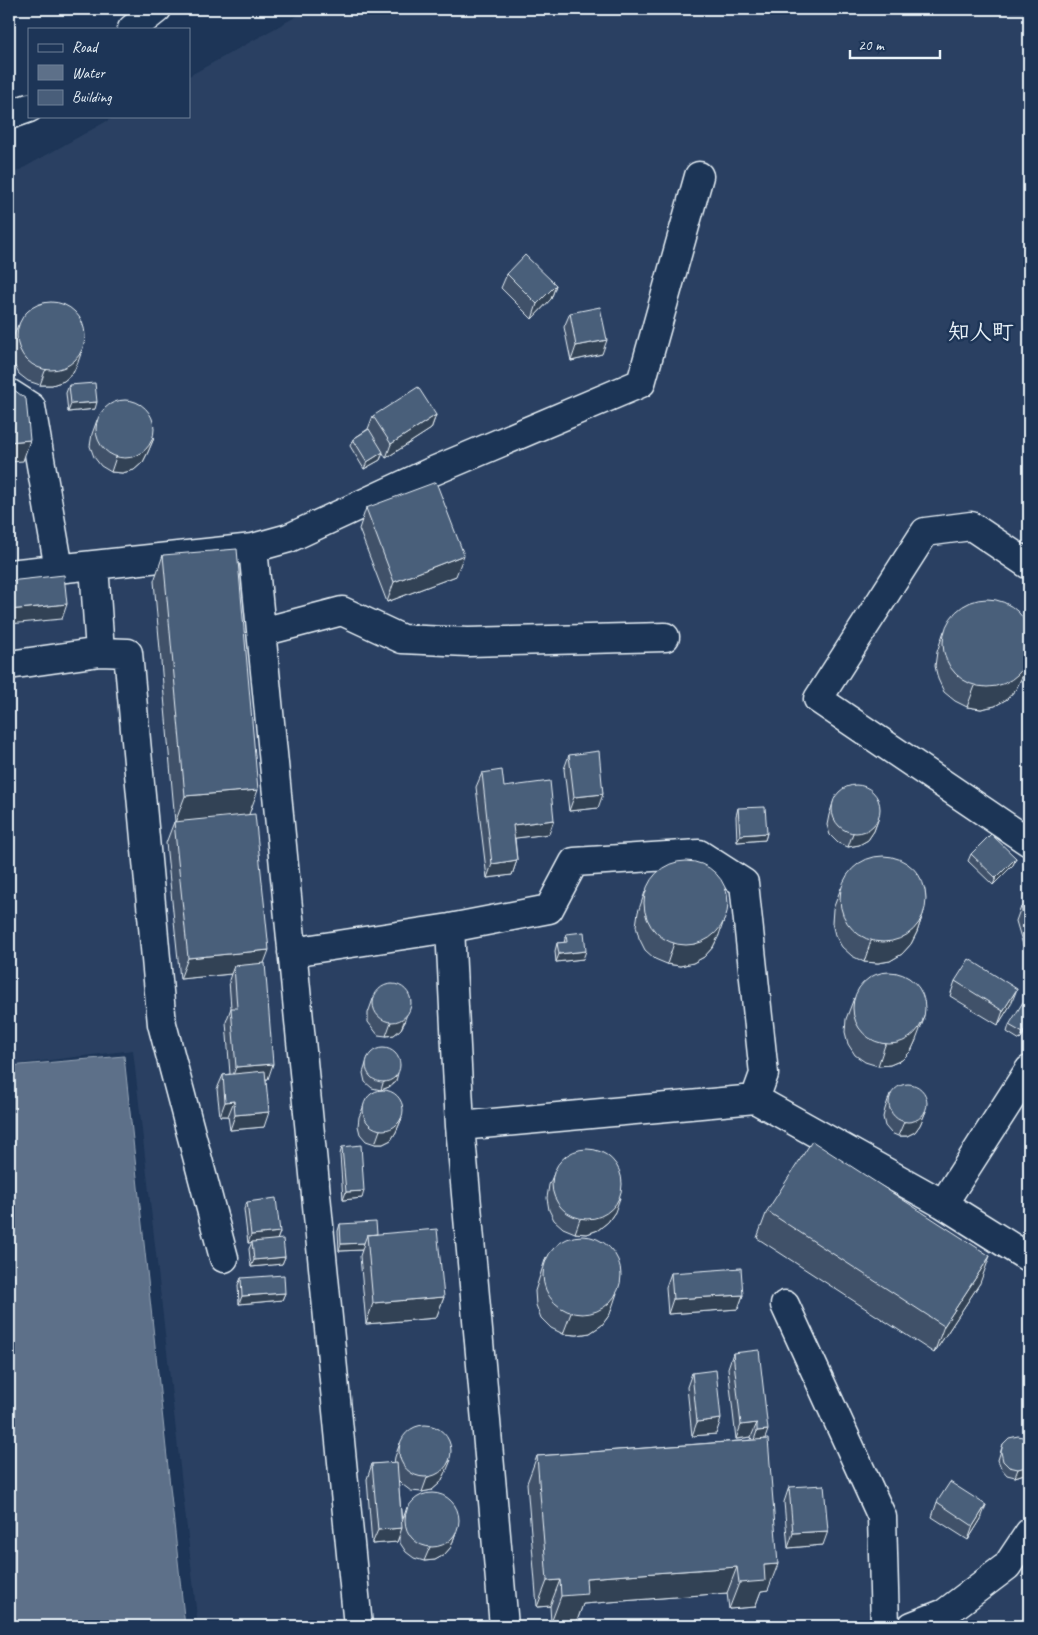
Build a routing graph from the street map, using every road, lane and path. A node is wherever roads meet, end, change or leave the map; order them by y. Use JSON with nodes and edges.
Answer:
{"nodes":[{"id":1,"x":157,"y":9,"type":"edge"},
{"id":2,"x":133,"y":28,"type":"edge"},
{"id":3,"x":28,"y":108,"type":"edge"},
{"id":4,"x":9,"y":115,"type":"edge"},
{"id":5,"x":699,"y":176,"type":"dead end"},
{"id":6,"x":9,"y":394,"type":"edge"},
{"id":7,"x":253,"y":548,"type":"junction"},
{"id":8,"x":94,"y":565,"type":"junction"},
{"id":9,"x":1029,"y":565,"type":"edge"},
{"id":10,"x":59,"y":568,"type":"junction"},
{"id":11,"x":9,"y":574,"type":"edge"},
{"id":12,"x":262,"y":632,"type":"junction"},
{"id":13,"x":666,"y":638,"type":"dead end"},
{"id":14,"x":100,"y":652,"type":"junction"},
{"id":15,"x":9,"y":665,"type":"edge"},
{"id":16,"x":1029,"y":842,"type":"edge"},
{"id":17,"x":450,"y":928,"type":"junction"},
{"id":18,"x":292,"y":952,"type":"junction"},
{"id":19,"x":1029,"y":1070,"type":"edge"},
{"id":20,"x":755,"y":1099,"type":"junction"},
{"id":21,"x":460,"y":1126,"type":"junction"},
{"id":22,"x":943,"y":1204,"type":"junction"},
{"id":23,"x":224,"y":1258,"type":"dead end"},
{"id":24,"x":1029,"y":1258,"type":"edge"},
{"id":25,"x":785,"y":1305,"type":"dead end"},
{"id":26,"x":1029,"y":1533,"type":"edge"},
{"id":27,"x":358,"y":1626,"type":"edge"},
{"id":28,"x":504,"y":1626,"type":"edge"},
{"id":29,"x":885,"y":1626,"type":"edge"},
{"id":30,"x":912,"y":1626,"type":"edge"}],
"edges":[{"from":1,"to":2,"type":"street"},
{"from":3,"to":4,"type":"street"},
{"from":5,"to":7,"type":"street"},
{"from":6,"to":10,"type":"street"},
{"from":7,"to":8,"type":"street"},
{"from":7,"to":12,"type":"street"},
{"from":8,"to":10,"type":"street"},
{"from":8,"to":14,"type":"street"},
{"from":9,"to":16,"type":"street"},
{"from":10,"to":11,"type":"street"},
{"from":12,"to":13,"type":"street"},
{"from":12,"to":18,"type":"street"},
{"from":14,"to":15,"type":"street"},
{"from":14,"to":23,"type":"street"},
{"from":17,"to":18,"type":"street"},
{"from":17,"to":20,"type":"street"},
{"from":17,"to":21,"type":"street"},
{"from":18,"to":27,"type":"street"},
{"from":19,"to":22,"type":"street"},
{"from":20,"to":21,"type":"street"},
{"from":20,"to":22,"type":"street"},
{"from":21,"to":28,"type":"street"},
{"from":22,"to":24,"type":"street"},
{"from":25,"to":29,"type":"street"},
{"from":26,"to":30,"type":"street"}]}
